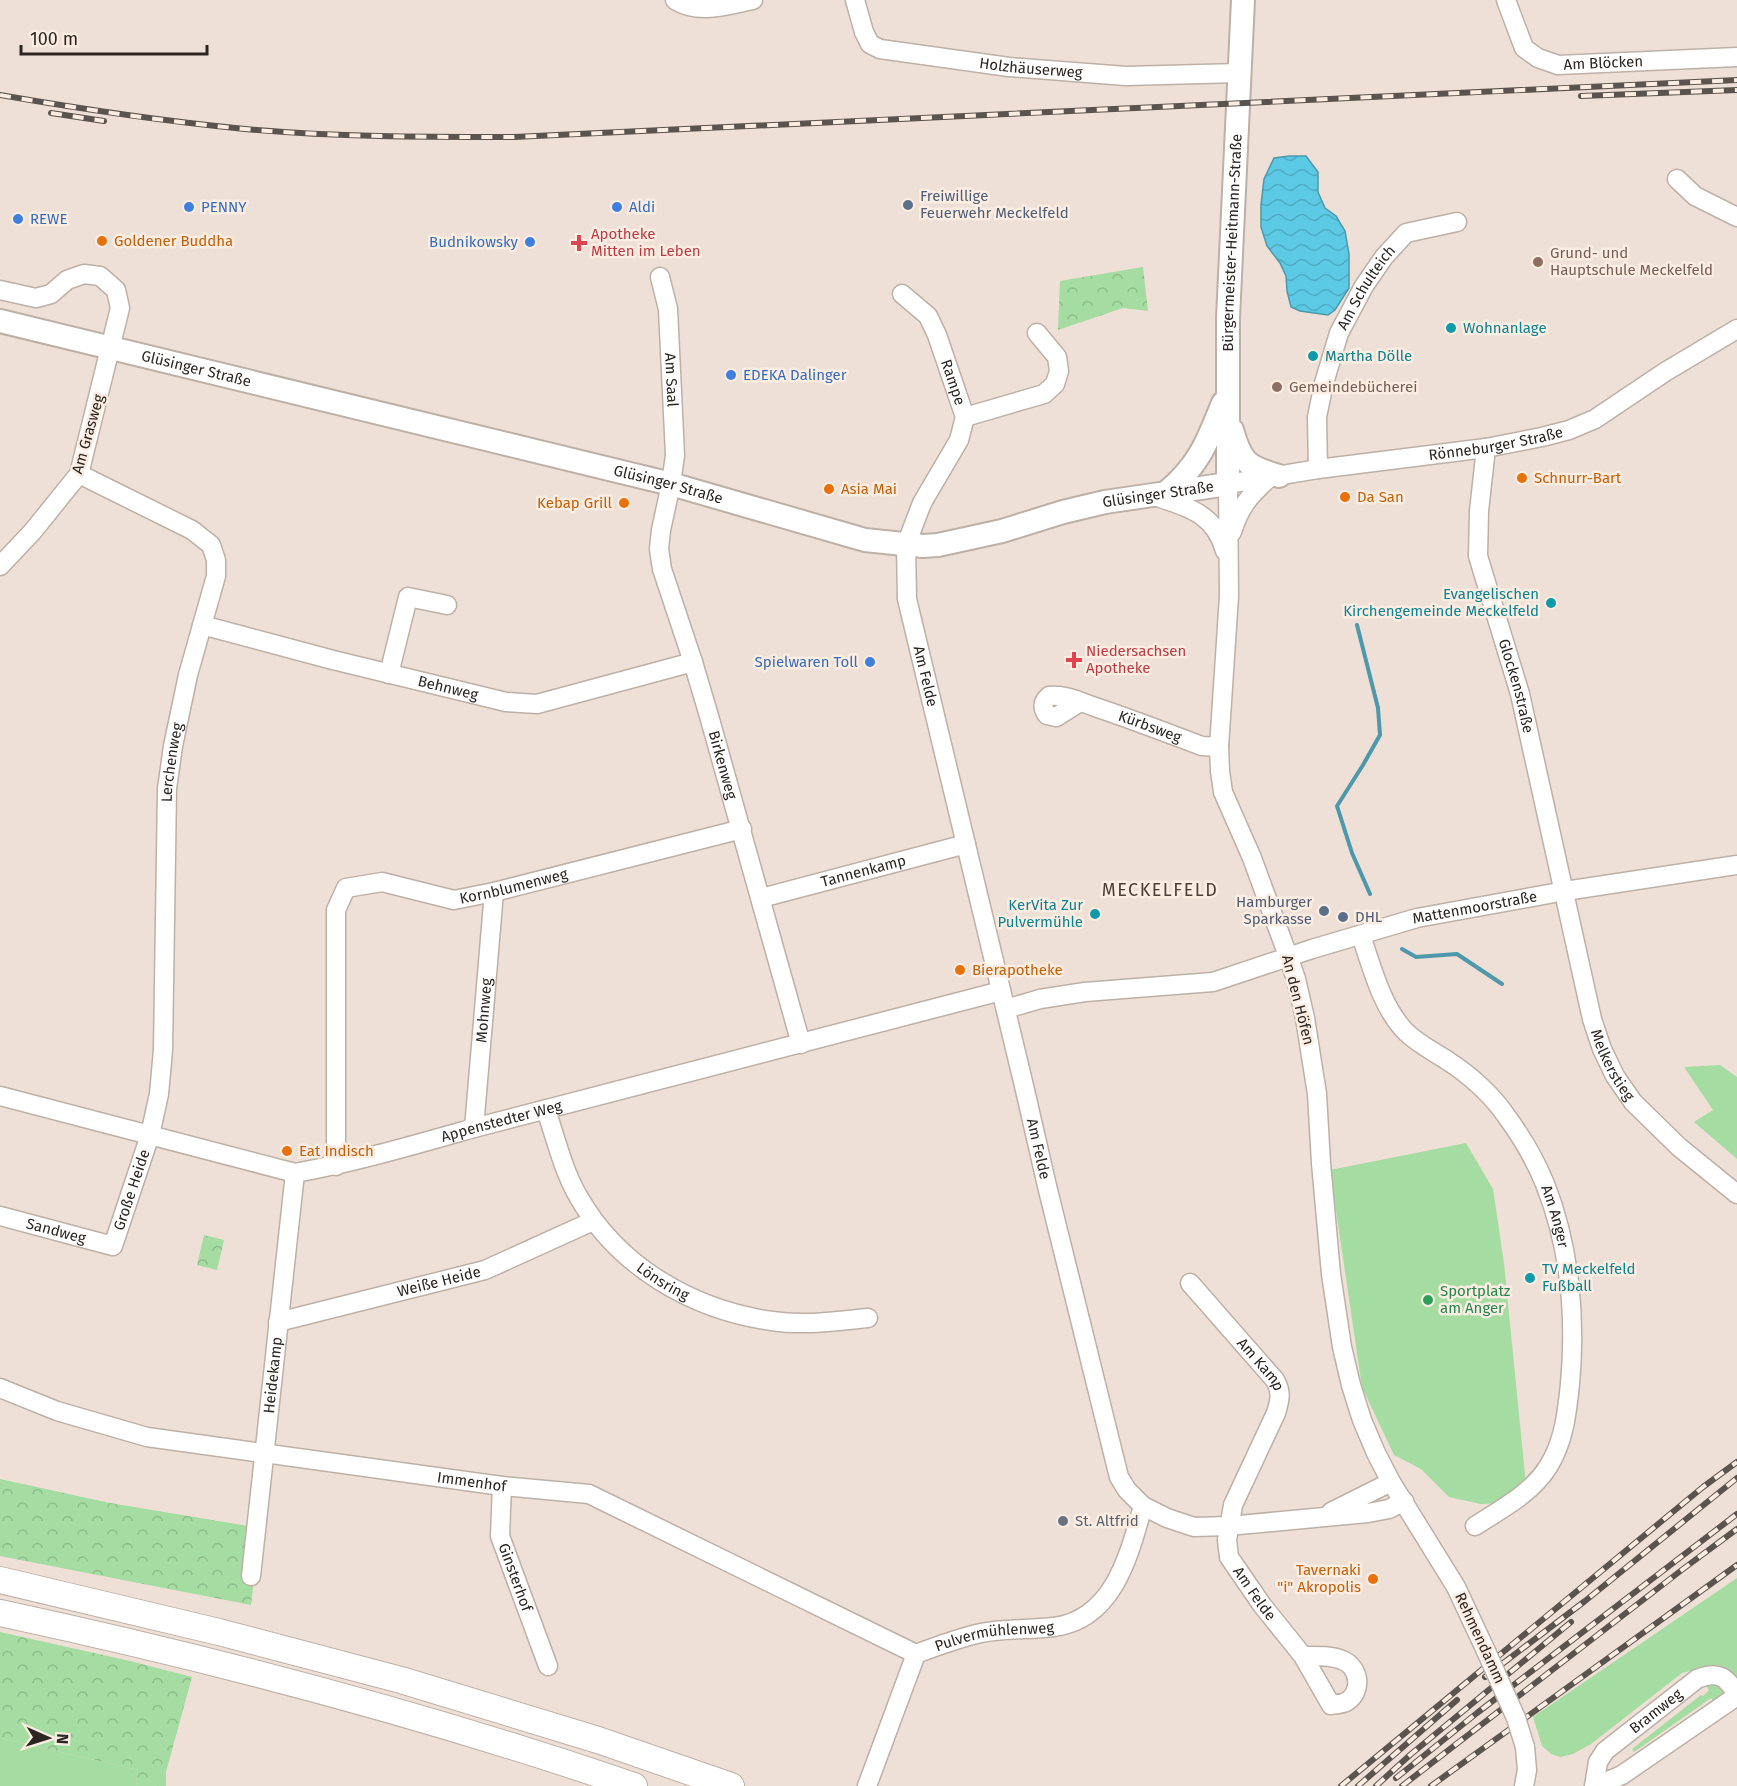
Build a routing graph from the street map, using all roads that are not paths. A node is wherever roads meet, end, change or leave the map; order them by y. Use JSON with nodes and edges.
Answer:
{"nodes":[{"id":1,"x":675,"y":0,"type":"edge"},
{"id":2,"x":753,"y":0,"type":"edge"},
{"id":3,"x":855,"y":0,"type":"edge"},
{"id":4,"x":1243,"y":0,"type":"edge"},
{"id":5,"x":1506,"y":0,"type":"edge"},
{"id":6,"x":1737,"y":57,"type":"edge"},
{"id":7,"x":1239,"y":73,"type":"junction"},
{"id":8,"x":1677,"y":179,"type":"dead end"},
{"id":9,"x":1737,"y":217,"type":"edge"},
{"id":10,"x":1457,"y":222,"type":"dead end"},
{"id":11,"x":660,"y":277,"type":"dead end"},
{"id":12,"x":0,"y":290,"type":"edge"},
{"id":13,"x":902,"y":294,"type":"dead end"},
{"id":14,"x":0,"y":321,"type":"edge"},
{"id":15,"x":1737,"y":328,"type":"edge"},
{"id":16,"x":1037,"y":333,"type":"dead end"},
{"id":17,"x":112,"y":348,"type":"junction"},
{"id":18,"x":1227,"y":404,"type":"junction"},
{"id":19,"x":965,"y":417,"type":"junction"},
{"id":20,"x":1486,"y":448,"type":"junction"},
{"id":21,"x":1318,"y":470,"type":"junction"},
{"id":22,"x":79,"y":474,"type":"junction"},
{"id":23,"x":1274,"y":477,"type":"junction"},
{"id":24,"x":671,"y":484,"type":"junction"},
{"id":25,"x":1228,"y":484,"type":"junction"},
{"id":26,"x":1158,"y":494,"type":"junction"},
{"id":27,"x":906,"y":545,"type":"junction"},
{"id":28,"x":1228,"y":548,"type":"junction"},
{"id":29,"x":0,"y":566,"type":"edge"},
{"id":30,"x":1229,"y":567,"type":"junction"},
{"id":31,"x":447,"y":605,"type":"dead end"},
{"id":32,"x":202,"y":625,"type":"junction"},
{"id":33,"x":693,"y":662,"type":"junction"},
{"id":34,"x":389,"y":674,"type":"junction"},
{"id":35,"x":1080,"y":702,"type":"dead end"},
{"id":36,"x":1219,"y":747,"type":"junction"},
{"id":37,"x":742,"y":829,"type":"junction"},
{"id":38,"x":966,"y":844,"type":"junction"},
{"id":39,"x":1737,"y":865,"type":"edge"},
{"id":40,"x":1565,"y":891,"type":"junction"},
{"id":41,"x":494,"y":892,"type":"junction"},
{"id":42,"x":761,"y":898,"type":"junction"},
{"id":43,"x":1361,"y":936,"type":"junction"},
{"id":44,"x":1288,"y":956,"type":"junction"},
{"id":45,"x":1001,"y":991,"type":"junction"},
{"id":46,"x":1006,"y":1009,"type":"junction"},
{"id":47,"x":801,"y":1044,"type":"junction"},
{"id":48,"x":0,"y":1096,"type":"edge"},
{"id":49,"x":546,"y":1110,"type":"junction"},
{"id":50,"x":474,"y":1128,"type":"junction"},
{"id":51,"x":150,"y":1135,"type":"junction"},
{"id":52,"x":336,"y":1166,"type":"junction"},
{"id":53,"x":295,"y":1173,"type":"junction"},
{"id":54,"x":1737,"y":1194,"type":"edge"},
{"id":55,"x":0,"y":1216,"type":"edge"},
{"id":56,"x":593,"y":1221,"type":"junction"},
{"id":57,"x":113,"y":1246,"type":"joint"},
{"id":58,"x":1190,"y":1283,"type":"dead end"},
{"id":59,"x":868,"y":1318,"type":"dead end"},
{"id":60,"x":278,"y":1323,"type":"junction"},
{"id":61,"x":0,"y":1388,"type":"edge"},
{"id":62,"x":264,"y":1453,"type":"junction"},
{"id":63,"x":1392,"y":1482,"type":"junction"},
{"id":64,"x":502,"y":1486,"type":"junction"},
{"id":65,"x":1404,"y":1501,"type":"junction"},
{"id":66,"x":1143,"y":1506,"type":"junction"},
{"id":67,"x":1322,"y":1516,"type":"junction"},
{"id":68,"x":1228,"y":1526,"type":"junction"},
{"id":69,"x":1474,"y":1526,"type":"dead end"},
{"id":70,"x":251,"y":1576,"type":"dead end"},
{"id":71,"x":0,"y":1580,"type":"edge"},
{"id":72,"x":0,"y":1613,"type":"edge"},
{"id":73,"x":916,"y":1654,"type":"junction"},
{"id":74,"x":1303,"y":1656,"type":"dead end"},
{"id":75,"x":548,"y":1666,"type":"dead end"},
{"id":76,"x":1737,"y":1696,"type":"edge"},
{"id":77,"x":633,"y":1786,"type":"edge"},
{"id":78,"x":731,"y":1786,"type":"edge"},
{"id":79,"x":867,"y":1786,"type":"edge"},
{"id":80,"x":1524,"y":1786,"type":"edge"},
{"id":81,"x":1595,"y":1786,"type":"edge"}],
"edges":[{"from":1,"to":2,"type":"street"},
{"from":3,"to":7,"type":"street","name":"Holzhäuserweg"},
{"from":4,"to":7,"type":"main road","name":"Bürgermeister-Heitmann-Straße"},
{"from":5,"to":6,"type":"street","name":"Am Blöcken"},
{"from":7,"to":18,"type":"main road","name":"Bürgermeister-Heitmann-Straße"},
{"from":8,"to":9,"type":"street"},
{"from":10,"to":21,"type":"street","name":"Am Schulteich"},
{"from":11,"to":24,"type":"street","name":"Am Saal"},
{"from":12,"to":17,"type":"street"},
{"from":13,"to":19,"type":"street","name":"Rampe"},
{"from":14,"to":17,"type":"main road","name":"Glüsinger Straße"},
{"from":15,"to":20,"type":"street","name":"Rönneburger Straße"},
{"from":16,"to":19,"type":"street"},
{"from":17,"to":22,"type":"street","name":"Am Grasweg"},
{"from":17,"to":24,"type":"main road","name":"Glüsinger Straße"},
{"from":18,"to":23,"type":"main road"},
{"from":18,"to":25,"type":"main road","name":"Bürgermeister-Heitmann-Straße"},
{"from":18,"to":26,"type":"main road"},
{"from":19,"to":27,"type":"street","name":"Rampe"},
{"from":20,"to":21,"type":"street","name":"Rönneburger Straße"},
{"from":20,"to":40,"type":"street","name":"Glockenstraße"},
{"from":21,"to":23,"type":"street","name":"Rönneburger Straße"},
{"from":22,"to":29,"type":"street","name":"Am Grasweg"},
{"from":22,"to":32,"type":"street","name":"Lerchenweg"},
{"from":23,"to":25,"type":"street","name":"Rönneburger Straße"},
{"from":23,"to":28,"type":"street"},
{"from":24,"to":27,"type":"main road","name":"Glüsinger Straße"},
{"from":24,"to":33,"type":"street","name":"Birkenweg"},
{"from":25,"to":26,"type":"main road","name":"Glüsinger Straße"},
{"from":25,"to":28,"type":"street","name":"An den Höfen"},
{"from":26,"to":27,"type":"main road","name":"Glüsinger Straße"},
{"from":26,"to":30,"type":"street"},
{"from":27,"to":38,"type":"street","name":"Am Felde"},
{"from":28,"to":30,"type":"street","name":"An den Höfen"},
{"from":30,"to":36,"type":"street","name":"An den Höfen"},
{"from":31,"to":34,"type":"street"},
{"from":32,"to":34,"type":"street","name":"Behnweg"},
{"from":32,"to":51,"type":"street","name":"Lerchenweg"},
{"from":33,"to":34,"type":"street","name":"Behnweg"},
{"from":33,"to":37,"type":"street","name":"Birkenweg"},
{"from":35,"to":36,"type":"street","name":"Kürbsweg"},
{"from":36,"to":44,"type":"street","name":"An den Höfen"},
{"from":37,"to":41,"type":"street","name":"Kornblumenweg"},
{"from":37,"to":42,"type":"street","name":"Birkenweg"},
{"from":38,"to":42,"type":"street","name":"Tannenkamp"},
{"from":38,"to":45,"type":"street","name":"Am Felde"},
{"from":39,"to":40,"type":"street","name":"Mattenmoorstraße"},
{"from":40,"to":43,"type":"street","name":"Mattenmoorstraße"},
{"from":40,"to":54,"type":"street","name":"Melkerstieg"},
{"from":41,"to":50,"type":"street","name":"Mohnweg"},
{"from":41,"to":52,"type":"street","name":"Kornblumenweg"},
{"from":42,"to":47,"type":"street","name":"Birkenweg"},
{"from":43,"to":44,"type":"street","name":"Mattenmoorstraße"},
{"from":43,"to":69,"type":"street","name":"Am Anger"},
{"from":44,"to":46,"type":"street","name":"Mattenmoorstraße"},
{"from":44,"to":63,"type":"street","name":"An den Höfen"},
{"from":45,"to":46,"type":"street","name":"Am Felde"},
{"from":45,"to":47,"type":"street","name":"Appenstedter Weg"},
{"from":46,"to":66,"type":"street","name":"Am Felde"},
{"from":47,"to":49,"type":"street","name":"Appenstedter Weg"},
{"from":48,"to":51,"type":"street","name":"Appenstedter Weg"},
{"from":49,"to":50,"type":"street","name":"Appenstedter Weg"},
{"from":49,"to":56,"type":"street","name":"Lönsring"},
{"from":50,"to":52,"type":"street","name":"Appenstedter Weg"},
{"from":51,"to":53,"type":"street","name":"Appenstedter Weg"},
{"from":51,"to":57,"type":"street","name":"Große Heide"},
{"from":52,"to":53,"type":"street","name":"Appenstedter Weg"},
{"from":53,"to":60,"type":"street","name":"Heidekamp"},
{"from":55,"to":57,"type":"street","name":"Sandweg"},
{"from":56,"to":59,"type":"street","name":"Lönsring"},
{"from":56,"to":60,"type":"street","name":"Weiße Heide"},
{"from":58,"to":68,"type":"street","name":"Am Kamp"},
{"from":60,"to":62,"type":"street","name":"Heidekamp"},
{"from":61,"to":62,"type":"street","name":"Immenhof"},
{"from":62,"to":64,"type":"street","name":"Immenhof"},
{"from":62,"to":70,"type":"street","name":"Heidekamp"},
{"from":63,"to":65,"type":"street","name":"Rehmendamm"},
{"from":63,"to":67,"type":"street"},
{"from":64,"to":73,"type":"street","name":"Immenhof"},
{"from":64,"to":75,"type":"street","name":"Ginsterhof"},
{"from":65,"to":67,"type":"street"},
{"from":65,"to":80,"type":"street","name":"Rehmendamm","bridge":true},
{"from":66,"to":68,"type":"street","name":"Am Felde"},
{"from":66,"to":73,"type":"street","name":"Pulvermühlenweg"},
{"from":67,"to":68,"type":"street"},
{"from":68,"to":74,"type":"street","name":"Am Felde"},
{"from":71,"to":78,"type":"highway"},
{"from":72,"to":77,"type":"highway"},
{"from":73,"to":79,"type":"street","name":"Pulvermühlenweg"},
{"from":76,"to":81,"type":"street","name":"Bramweg"},
{"from":76,"to":81,"type":"street","name":"Bramweg"}]}
